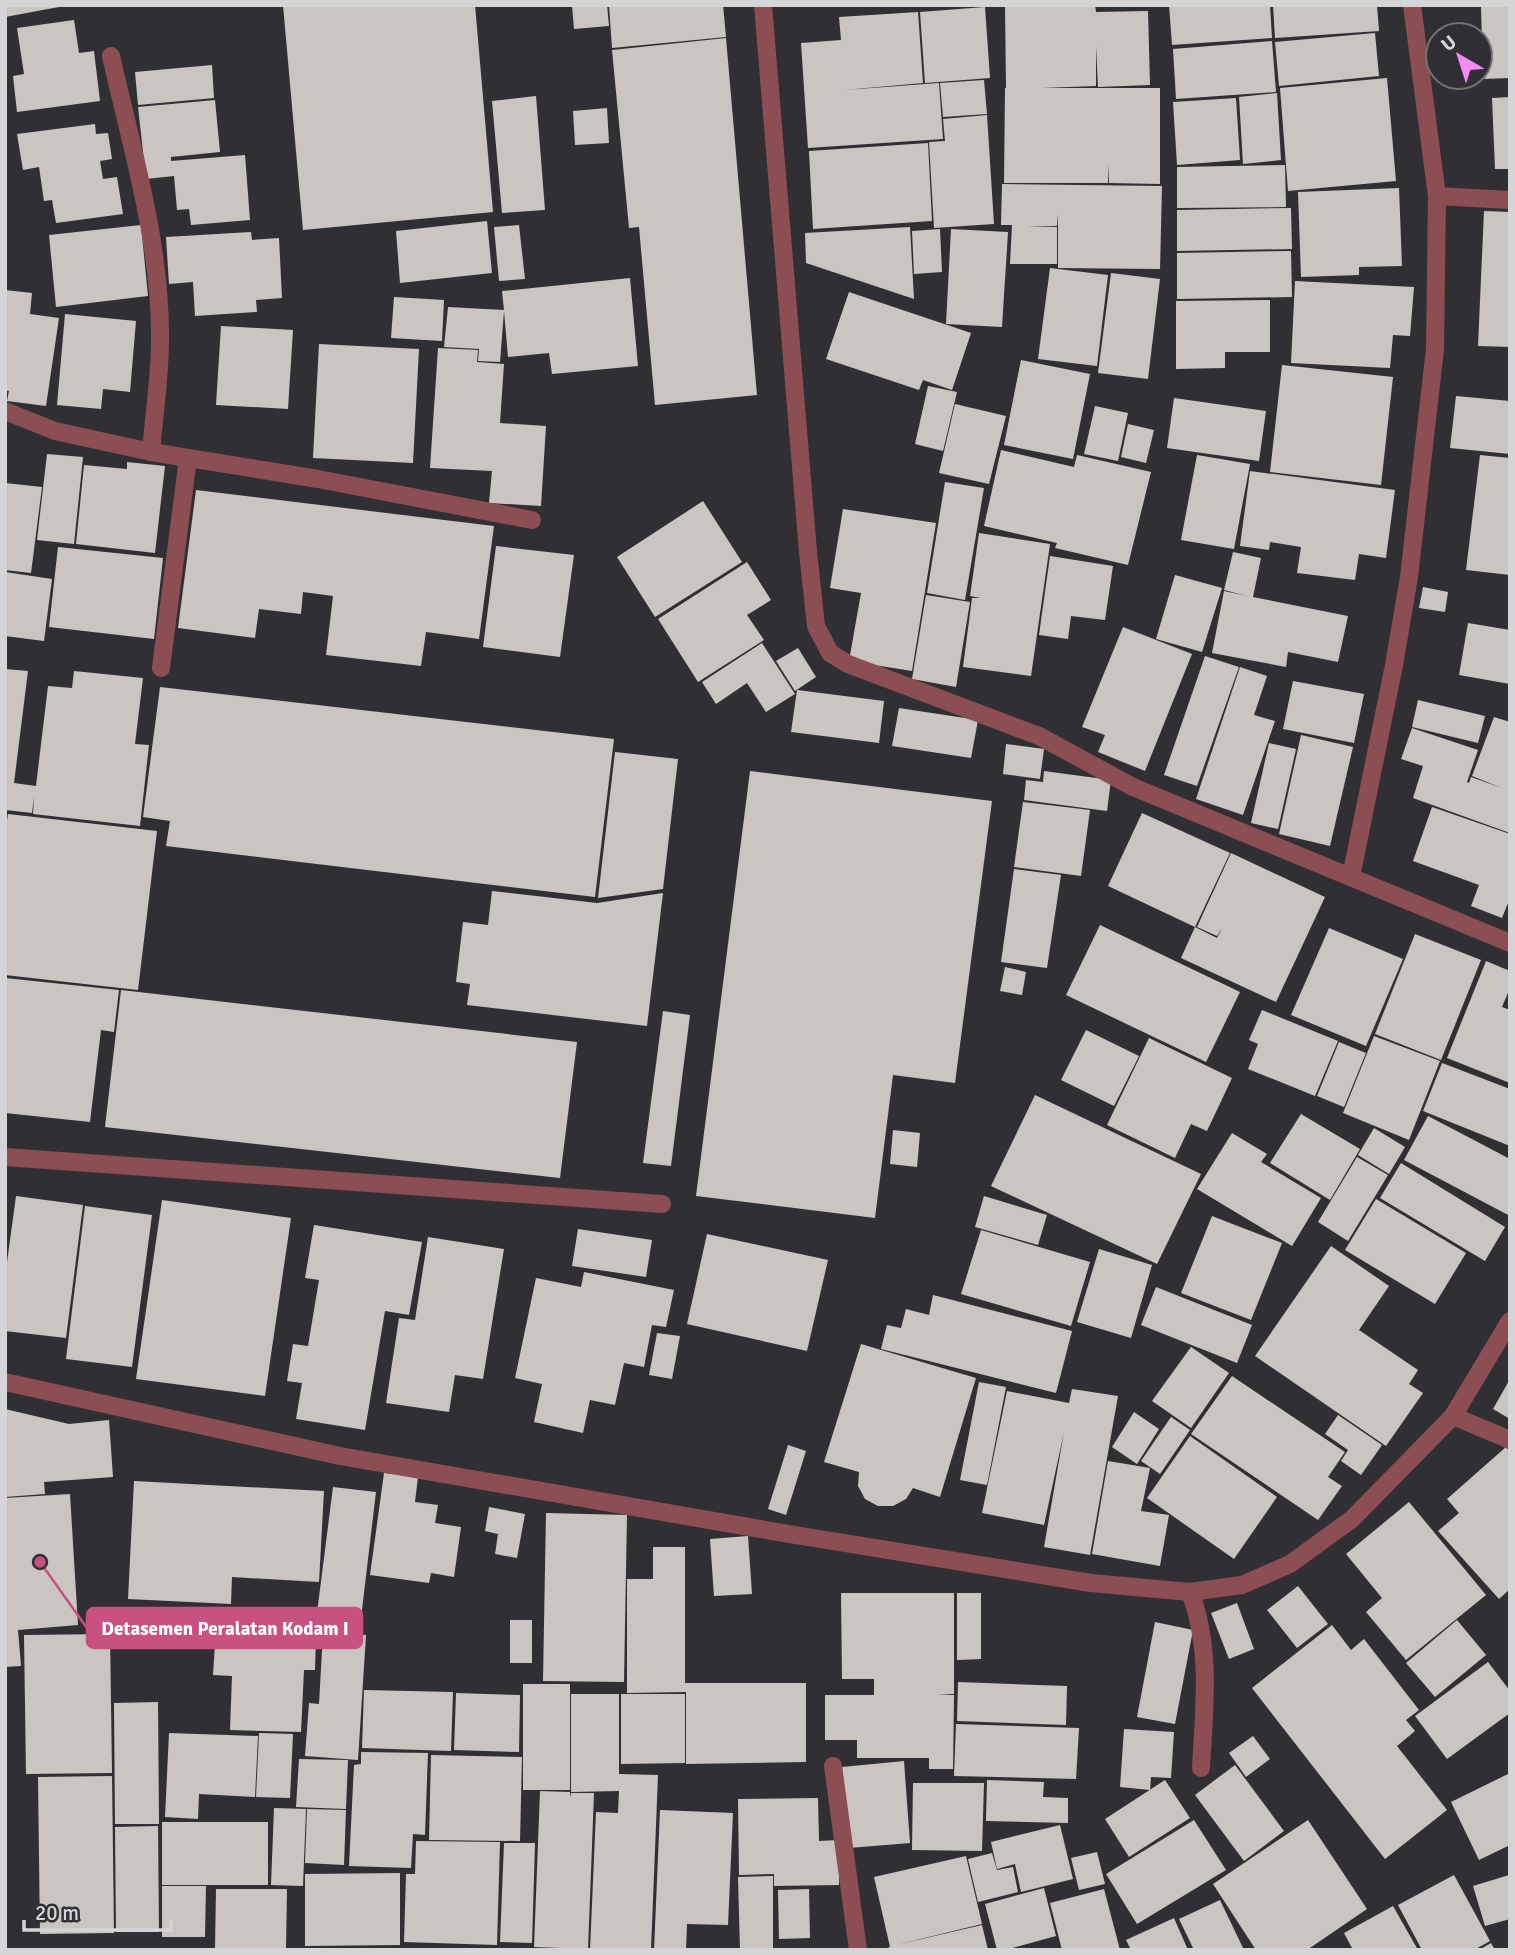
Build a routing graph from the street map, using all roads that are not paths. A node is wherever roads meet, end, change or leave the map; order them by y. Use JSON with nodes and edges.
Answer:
{"nodes":[{"id":1,"x":763,"y":5,"type":"edge"},
{"id":2,"x":1412,"y":5,"type":"edge"},
{"id":3,"x":111,"y":56,"type":"dead end"},
{"id":4,"x":1437,"y":196,"type":"junction"},
{"id":5,"x":1510,"y":200,"type":"edge"},
{"id":6,"x":5,"y":411,"type":"edge"},
{"id":7,"x":150,"y":452,"type":"junction"},
{"id":8,"x":188,"y":458,"type":"junction"},
{"id":9,"x":532,"y":520,"type":"dead end"},
{"id":10,"x":161,"y":668,"type":"dead end"},
{"id":11,"x":1351,"y":877,"type":"junction"},
{"id":12,"x":1510,"y":943,"type":"edge"},
{"id":13,"x":5,"y":1157,"type":"edge"},
{"id":14,"x":662,"y":1204,"type":"dead end"},
{"id":15,"x":1510,"y":1321,"type":"edge"},
{"id":16,"x":5,"y":1382,"type":"edge"},
{"id":17,"x":1453,"y":1416,"type":"junction"},
{"id":18,"x":1510,"y":1440,"type":"edge"},
{"id":19,"x":1190,"y":1592,"type":"junction"},
{"id":20,"x":832,"y":1766,"type":"dead end"},
{"id":21,"x":1202,"y":1768,"type":"dead end"},
{"id":22,"x":858,"y":1950,"type":"edge"}],
"edges":[{"from":1,"to":11,"type":"street"},
{"from":2,"to":4,"type":"street"},
{"from":3,"to":7,"type":"street"},
{"from":4,"to":5,"type":"street"},
{"from":4,"to":11,"type":"street"},
{"from":6,"to":7,"type":"street"},
{"from":7,"to":8,"type":"street"},
{"from":8,"to":9,"type":"street"},
{"from":8,"to":10,"type":"street"},
{"from":11,"to":12,"type":"street"},
{"from":13,"to":14,"type":"street"},
{"from":15,"to":17,"type":"street"},
{"from":16,"to":19,"type":"street"},
{"from":17,"to":18,"type":"street"},
{"from":17,"to":19,"type":"street"},
{"from":19,"to":21,"type":"street"},
{"from":20,"to":22,"type":"street"}]}
